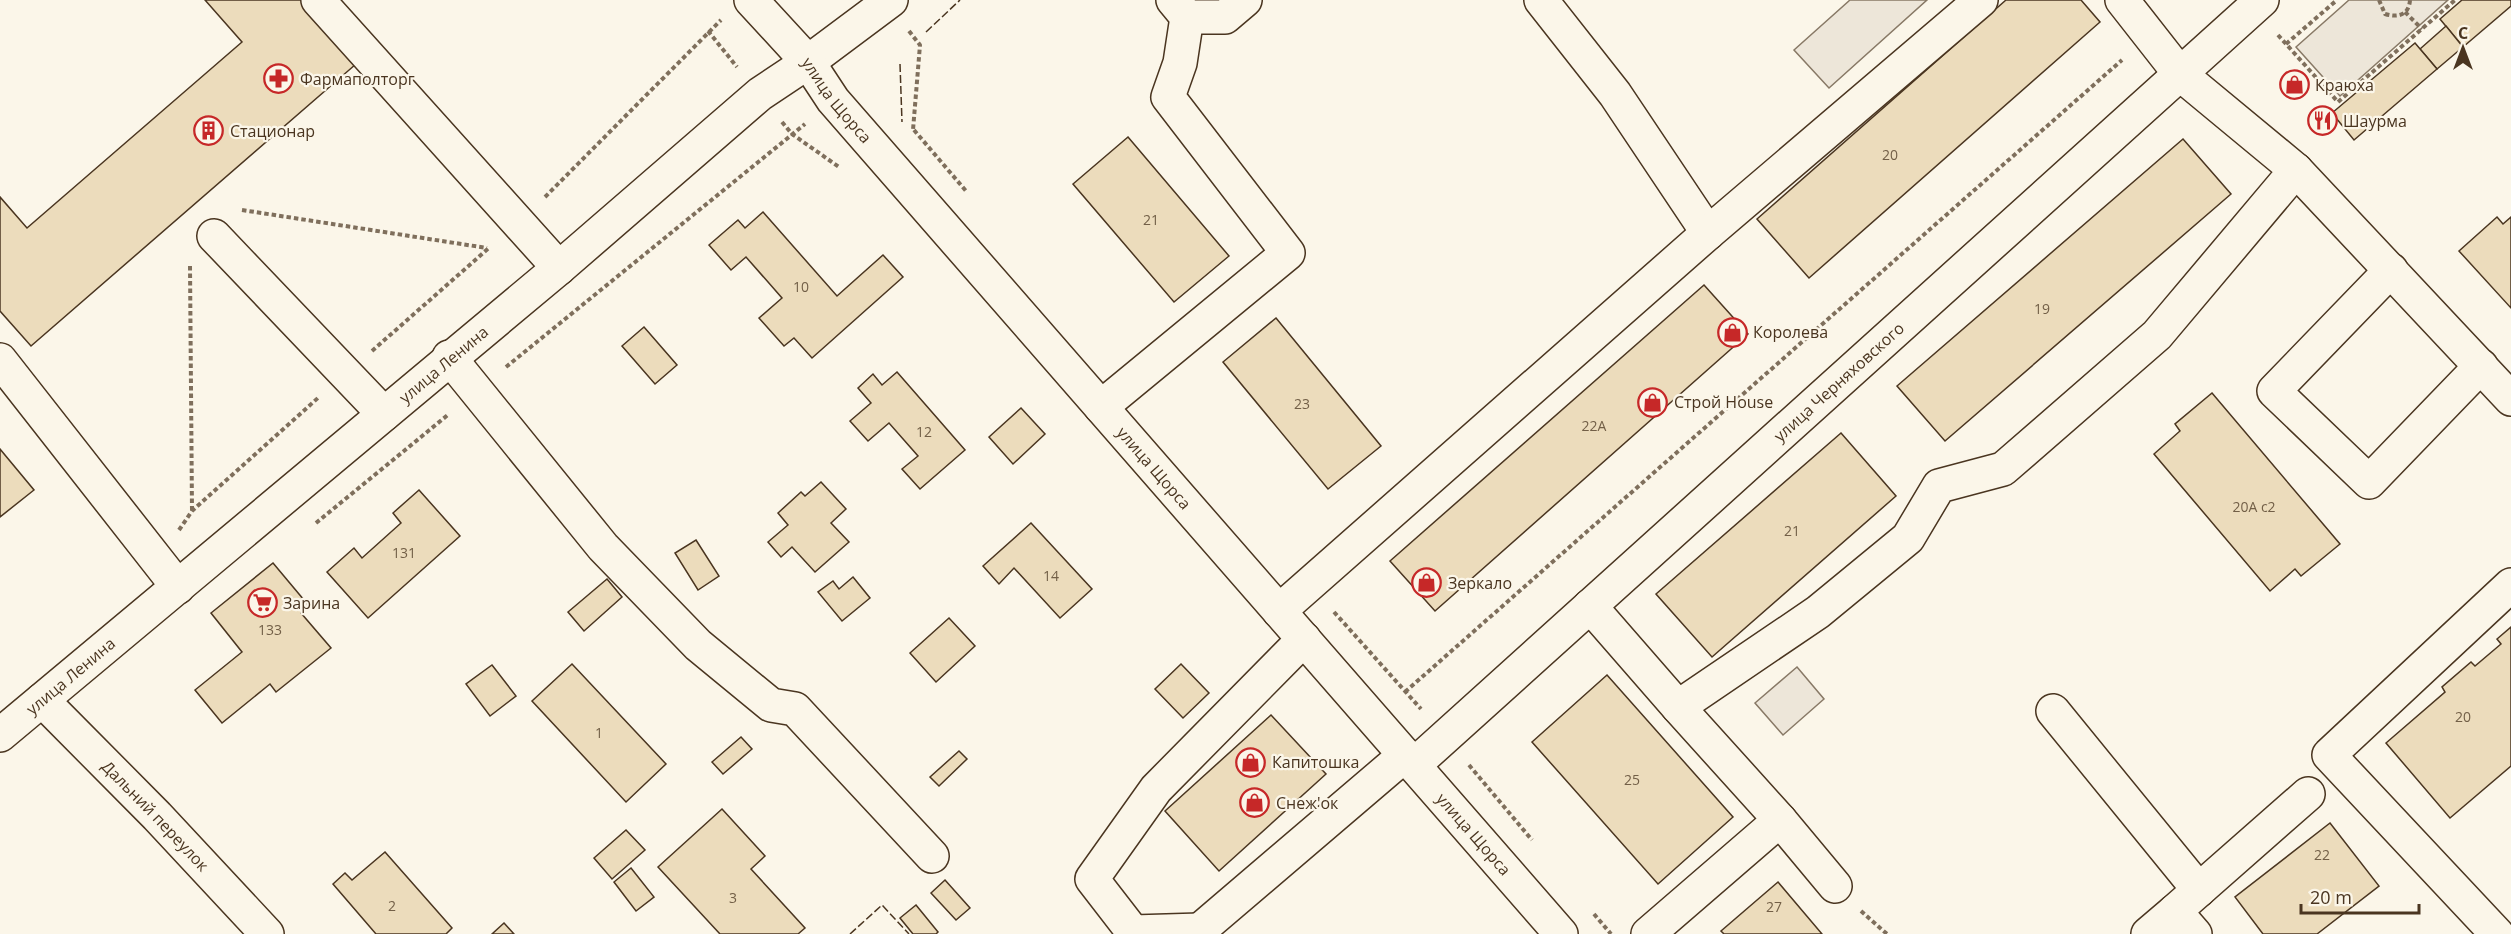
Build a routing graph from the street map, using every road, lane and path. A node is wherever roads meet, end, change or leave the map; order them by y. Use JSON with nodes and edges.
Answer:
{"nodes":[{"id":1,"x":318,"y":0,"type":"edge"},
{"id":2,"x":752,"y":0,"type":"edge"},
{"id":3,"x":891,"y":0,"type":"edge"},
{"id":4,"x":1245,"y":0,"type":"edge"},
{"id":5,"x":1541,"y":0,"type":"edge"},
{"id":6,"x":1981,"y":0,"type":"edge"},
{"id":7,"x":2337,"y":0,"type":"edge"},
{"id":8,"x":2379,"y":0,"type":"edge"},
{"id":9,"x":2410,"y":0,"type":"edge"},
{"id":10,"x":2455,"y":0,"type":"edge"},
{"id":11,"x":2258,"y":4,"type":"edge"},
{"id":12,"x":1180,"y":9,"type":"edge"},
{"id":13,"x":2130,"y":10,"type":"edge"},
{"id":14,"x":2405,"y":12,"type":"junction"},
{"id":15,"x":722,"y":18,"type":"dead end"},
{"id":16,"x":2422,"y":29,"type":"junction"},
{"id":17,"x":2286,"y":44,"type":"junction"},
{"id":18,"x":808,"y":62,"type":"junction"},
{"id":19,"x":2180,"y":74,"type":"junction"},
{"id":20,"x":2296,"y":170,"type":"junction"},
{"id":21,"x":238,"y":210,"type":"dead end"},
{"id":22,"x":519,"y":224,"type":"junction"},
{"id":23,"x":1708,"y":233,"type":"junction"},
{"id":24,"x":214,"y":236,"type":"dead end"},
{"id":25,"x":488,"y":249,"type":"junction"},
{"id":26,"x":190,"y":258,"type":"dead end"},
{"id":27,"x":559,"y":268,"type":"junction"},
{"id":28,"x":2391,"y":270,"type":"junction"},
{"id":29,"x":449,"y":357,"type":"junction"},
{"id":30,"x":0,"y":360,"type":"edge"},
{"id":31,"x":2481,"y":366,"type":"junction"},
{"id":32,"x":346,"y":374,"type":"junction"},
{"id":33,"x":2511,"y":399,"type":"edge"},
{"id":34,"x":1101,"y":407,"type":"junction"},
{"id":35,"x":384,"y":414,"type":"junction"},
{"id":36,"x":192,"y":511,"type":"junction"},
{"id":37,"x":158,"y":561,"type":"junction"},
{"id":38,"x":2511,"y":585,"type":"edge"},
{"id":39,"x":178,"y":587,"type":"junction"},
{"id":40,"x":1590,"y":606,"type":"junction"},
{"id":41,"x":1279,"y":611,"type":"junction"},
{"id":42,"x":1304,"y":639,"type":"junction"},
{"id":43,"x":1405,"y":692,"type":"dead end"},
{"id":44,"x":42,"y":700,"type":"junction"},
{"id":45,"x":1678,"y":707,"type":"junction"},
{"id":46,"x":2053,"y":711,"type":"dead end"},
{"id":47,"x":0,"y":735,"type":"edge"},
{"id":48,"x":1409,"y":760,"type":"junction"},
{"id":49,"x":2308,"y":794,"type":"dead end"},
{"id":50,"x":1780,"y":820,"type":"junction"},
{"id":51,"x":932,"y":856,"type":"dead end"},
{"id":52,"x":1835,"y":886,"type":"dead end"},
{"id":53,"x":2199,"y":890,"type":"junction"},
{"id":54,"x":2185,"y":922,"type":"edge"},
{"id":55,"x":2495,"y":926,"type":"edge"},
{"id":56,"x":1199,"y":932,"type":"edge"},
{"id":57,"x":1133,"y":933,"type":"edge"},
{"id":58,"x":267,"y":934,"type":"edge"},
{"id":59,"x":1561,"y":934,"type":"edge"},
{"id":60,"x":1648,"y":934,"type":"edge"},
{"id":61,"x":2148,"y":934,"type":"edge"}],
"edges":[{"from":1,"to":22,"type":"street"},
{"from":2,"to":18,"type":"street","name":"улица Щорса"},
{"from":3,"to":18,"type":"street","name":"улица Ленина"},
{"from":4,"to":12,"type":"street"},
{"from":5,"to":23,"type":"street"},
{"from":6,"to":23,"type":"street"},
{"from":7,"to":17,"type":"path"},
{"from":8,"to":14,"type":"path"},
{"from":9,"to":14,"type":"path"},
{"from":10,"to":16,"type":"path"},
{"from":11,"to":17,"type":"path"},
{"from":11,"to":19,"type":"street","name":"улица Черняховского"},
{"from":12,"to":34,"type":"street"},
{"from":13,"to":19,"type":"street"},
{"from":13,"to":43,"type":"path"},
{"from":14,"to":16,"type":"path"},
{"from":15,"to":22,"type":"path"},
{"from":16,"to":17,"type":"path"},
{"from":18,"to":27,"type":"street","name":"улица Ленина"},
{"from":18,"to":34,"type":"street","name":"улица Щорса"},
{"from":19,"to":20,"type":"street"},
{"from":19,"to":40,"type":"street","name":"улица Черняховского"},
{"from":20,"to":28,"type":"street"},
{"from":20,"to":45,"type":"street"},
{"from":21,"to":25,"type":"path"},
{"from":22,"to":25,"type":"path"},
{"from":22,"to":27,"type":"street"},
{"from":23,"to":41,"type":"street"},
{"from":24,"to":32,"type":"street"},
{"from":25,"to":32,"type":"path"},
{"from":26,"to":36,"type":"path"},
{"from":27,"to":29,"type":"street","name":"улица Ленина"},
{"from":28,"to":31,"type":"street"},
{"from":28,"to":31,"type":"street"},
{"from":29,"to":35,"type":"street","name":"улица Ленина"},
{"from":29,"to":51,"type":"street"},
{"from":30,"to":37,"type":"street"},
{"from":31,"to":33,"type":"street"},
{"from":32,"to":35,"type":"street"},
{"from":32,"to":36,"type":"path"},
{"from":34,"to":41,"type":"street","name":"улица Щорса"},
{"from":35,"to":39,"type":"street","name":"улица Ленина"},
{"from":36,"to":37,"type":"path"},
{"from":37,"to":39,"type":"street"},
{"from":38,"to":55,"type":"street"},
{"from":39,"to":44,"type":"street","name":"улица Ленина"},
{"from":40,"to":45,"type":"street"},
{"from":40,"to":48,"type":"street","name":"улица Черняховского"},
{"from":41,"to":42,"type":"street","name":"улица Щорса"},
{"from":42,"to":48,"type":"street","name":"улица Щорса"},
{"from":42,"to":57,"type":"street"},
{"from":44,"to":47,"type":"street","name":"улица Ленина"},
{"from":44,"to":58,"type":"street","name":"Дальний переулок"},
{"from":45,"to":50,"type":"street"},
{"from":46,"to":53,"type":"street"},
{"from":48,"to":56,"type":"street","name":"улица Черняховского"},
{"from":48,"to":59,"type":"street","name":"улица Щорса"},
{"from":49,"to":53,"type":"street"},
{"from":50,"to":52,"type":"street"},
{"from":50,"to":60,"type":"street"},
{"from":53,"to":54,"type":"street"},
{"from":54,"to":61,"type":"street"},
{"from":56,"to":57,"type":"street"}]}
